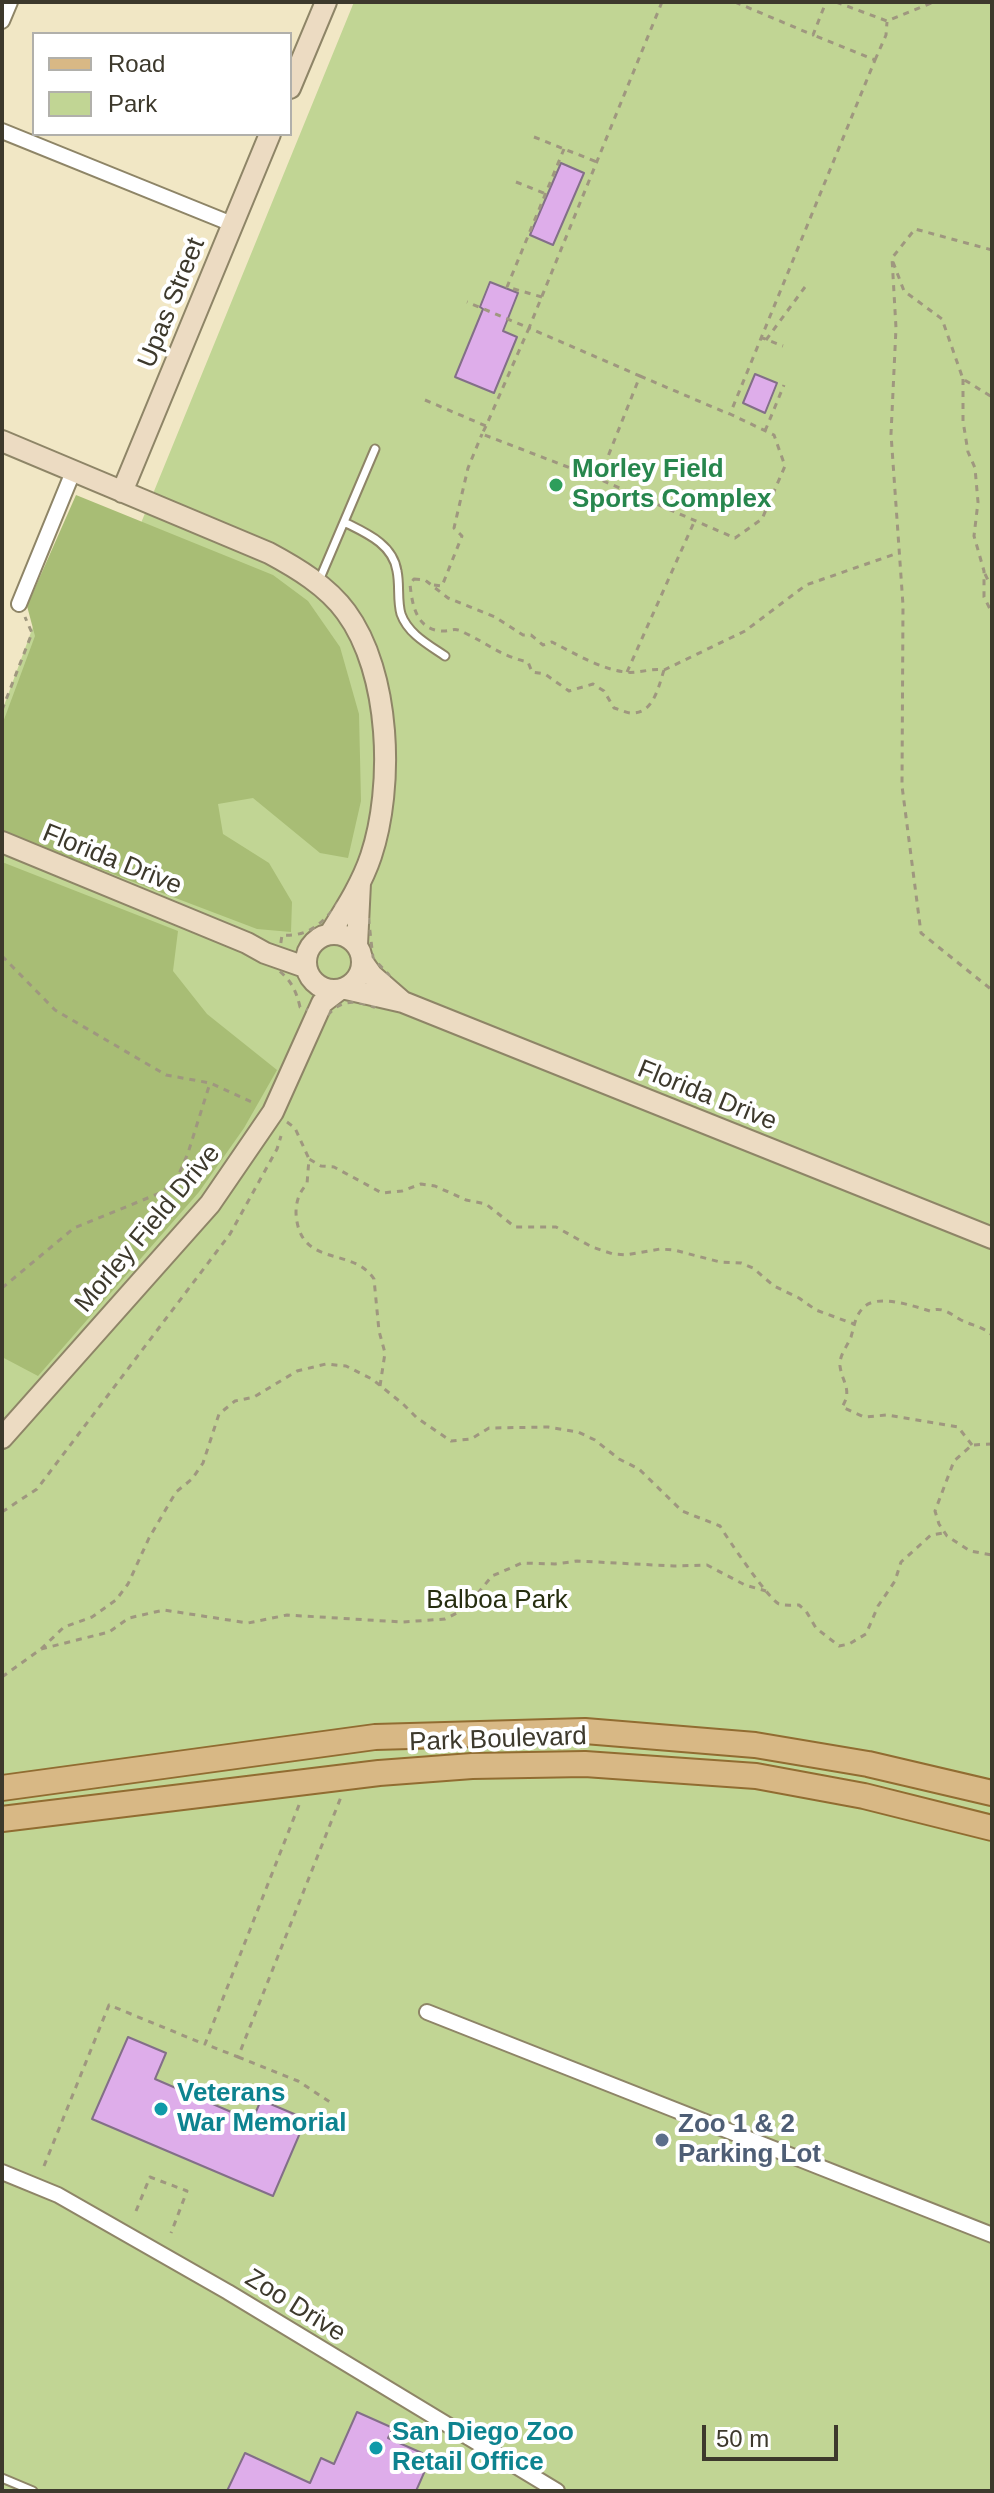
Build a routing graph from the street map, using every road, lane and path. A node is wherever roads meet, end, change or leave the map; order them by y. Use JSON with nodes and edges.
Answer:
{"nodes":[{"id":1,"x":10,"y":2,"type":"edge"},
{"id":2,"x":326,"y":2,"type":"edge"},
{"id":3,"x":662,"y":2,"type":"edge"},
{"id":4,"x":735,"y":2,"type":"edge"},
{"id":5,"x":826,"y":2,"type":"edge"},
{"id":6,"x":836,"y":2,"type":"edge"},
{"id":7,"x":934,"y":2,"type":"edge"},
{"id":8,"x":2,"y":21,"type":"edge"},
{"id":9,"x":887,"y":21,"type":"junction"},
{"id":10,"x":813,"y":35,"type":"junction"},
{"id":11,"x":875,"y":60,"type":"junction"},
{"id":12,"x":292,"y":83,"type":"edge"},
{"id":13,"x":2,"y":131,"type":"edge"},
{"id":14,"x":269,"y":136,"type":"edge"},
{"id":15,"x":534,"y":137,"type":"dead end"},
{"id":16,"x":564,"y":149,"type":"junction"},
{"id":17,"x":597,"y":162,"type":"junction"},
{"id":18,"x":516,"y":182,"type":"dead end"},
{"id":19,"x":546,"y":194,"type":"junction"},
{"id":20,"x":232,"y":224,"type":"junction"},
{"id":21,"x":992,"y":250,"type":"edge"},
{"id":22,"x":892,"y":258,"type":"junction"},
{"id":23,"x":805,"y":287,"type":"dead end"},
{"id":24,"x":542,"y":297,"type":"junction"},
{"id":25,"x":467,"y":302,"type":"dead end"},
{"id":26,"x":529,"y":328,"type":"junction"},
{"id":27,"x":760,"y":337,"type":"junction"},
{"id":28,"x":766,"y":340,"type":"junction"},
{"id":29,"x":783,"y":346,"type":"dead end"},
{"id":30,"x":640,"y":376,"type":"junction"},
{"id":31,"x":963,"y":379,"type":"junction"},
{"id":32,"x":784,"y":385,"type":"dead end"},
{"id":33,"x":992,"y":397,"type":"edge"},
{"id":34,"x":425,"y":400,"type":"dead end"},
{"id":35,"x":730,"y":414,"type":"junction"},
{"id":36,"x":486,"y":426,"type":"junction"},
{"id":37,"x":765,"y":431,"type":"junction"},
{"id":38,"x":482,"y":434,"type":"junction"},
{"id":39,"x":2,"y":441,"type":"edge"},
{"id":40,"x":375,"y":449,"type":"dead end"},
{"id":41,"x":73,"y":472,"type":"junction"},
{"id":42,"x":599,"y":479,"type":"junction"},
{"id":43,"x":122,"y":492,"type":"junction"},
{"id":44,"x":695,"y":520,"type":"junction"},
{"id":45,"x":344,"y":522,"type":"junction"},
{"id":46,"x":899,"y":553,"type":"junction"},
{"id":47,"x":984,"y":571,"type":"junction"},
{"id":48,"x":992,"y":582,"type":"edge"},
{"id":49,"x":318,"y":584,"type":"junction"},
{"id":50,"x":434,"y":585,"type":"junction"},
{"id":51,"x":19,"y":604,"type":"joint"},
{"id":52,"x":992,"y":613,"type":"edge"},
{"id":53,"x":445,"y":656,"type":"dead end"},
{"id":54,"x":664,"y":670,"type":"junction"},
{"id":55,"x":627,"y":672,"type":"junction"},
{"id":56,"x":2,"y":710,"type":"edge"},
{"id":57,"x":2,"y":842,"type":"edge"},
{"id":58,"x":360,"y":883,"type":"junction"},
{"id":59,"x":324,"y":936,"type":"junction"},
{"id":60,"x":247,"y":943,"type":"junction"},
{"id":61,"x":359,"y":953,"type":"junction"},
{"id":62,"x":2,"y":956,"type":"edge"},
{"id":63,"x":277,"y":969,"type":"dead end"},
{"id":64,"x":308,"y":973,"type":"junction"},
{"id":65,"x":342,"y":989,"type":"junction"},
{"id":66,"x":992,"y":990,"type":"edge"},
{"id":67,"x":403,"y":1002,"type":"junction"},
{"id":68,"x":300,"y":1007,"type":"dead end"},
{"id":69,"x":306,"y":1035,"type":"junction"},
{"id":70,"x":210,"y":1083,"type":"junction"},
{"id":71,"x":280,"y":1116,"type":"junction"},
{"id":72,"x":309,"y":1159,"type":"junction"},
{"id":73,"x":992,"y":1238,"type":"edge"},
{"id":74,"x":2,"y":1288,"type":"edge"},
{"id":75,"x":854,"y":1324,"type":"junction"},
{"id":76,"x":992,"y":1335,"type":"edge"},
{"id":77,"x":380,"y":1386,"type":"junction"},
{"id":78,"x":2,"y":1438,"type":"edge"},
{"id":79,"x":992,"y":1444,"type":"edge"},
{"id":80,"x":972,"y":1445,"type":"junction"},
{"id":81,"x":2,"y":1512,"type":"edge"},
{"id":82,"x":943,"y":1533,"type":"junction"},
{"id":83,"x":992,"y":1555,"type":"edge"},
{"id":84,"x":766,"y":1591,"type":"junction"},
{"id":85,"x":41,"y":1649,"type":"junction"},
{"id":86,"x":2,"y":1677,"type":"edge"},
{"id":87,"x":2,"y":1788,"type":"edge"},
{"id":88,"x":992,"y":1793,"type":"edge"},
{"id":89,"x":341,"y":1797,"type":"dead end"},
{"id":90,"x":300,"y":1803,"type":"dead end"},
{"id":91,"x":2,"y":1819,"type":"edge"},
{"id":92,"x":992,"y":1828,"type":"edge"},
{"id":93,"x":427,"y":2012,"type":"dead end"},
{"id":94,"x":205,"y":2044,"type":"junction"},
{"id":95,"x":238,"y":2057,"type":"junction"},
{"id":96,"x":333,"y":2104,"type":"dead end"},
{"id":97,"x":44,"y":2166,"type":"dead end"},
{"id":98,"x":2,"y":2172,"type":"edge"},
{"id":99,"x":136,"y":2211,"type":"dead end"},
{"id":100,"x":171,"y":2233,"type":"dead end"},
{"id":101,"x":992,"y":2235,"type":"edge"},
{"id":102,"x":2,"y":2478,"type":"edge"},
{"id":103,"x":33,"y":2491,"type":"edge"},
{"id":104,"x":557,"y":2491,"type":"edge"}],
"edges":[{"from":1,"to":8,"type":"street"},
{"from":2,"to":12,"type":"street"},
{"from":3,"to":17,"type":"path"},
{"from":4,"to":10,"type":"path"},
{"from":5,"to":10,"type":"path"},
{"from":6,"to":9,"type":"path"},
{"from":7,"to":9,"type":"path"},
{"from":9,"to":11,"type":"path"},
{"from":10,"to":11,"type":"path"},
{"from":11,"to":27,"type":"path"},
{"from":13,"to":20,"type":"street"},
{"from":14,"to":20,"type":"street","name":"Upas Street"},
{"from":15,"to":16,"type":"path"},
{"from":16,"to":17,"type":"path"},
{"from":16,"to":19,"type":"path"},
{"from":17,"to":24,"type":"path"},
{"from":18,"to":19,"type":"path"},
{"from":19,"to":24,"type":"path"},
{"from":20,"to":43,"type":"street","name":"Upas Street"},
{"from":21,"to":22,"type":"path"},
{"from":22,"to":31,"type":"path"},
{"from":22,"to":46,"type":"path"},
{"from":23,"to":28,"type":"path"},
{"from":24,"to":26,"type":"path"},
{"from":25,"to":26,"type":"path"},
{"from":26,"to":30,"type":"path"},
{"from":26,"to":36,"type":"path"},
{"from":27,"to":28,"type":"path"},
{"from":27,"to":35,"type":"path"},
{"from":28,"to":29,"type":"path"},
{"from":30,"to":35,"type":"path"},
{"from":30,"to":42,"type":"path"},
{"from":31,"to":33,"type":"path"},
{"from":31,"to":47,"type":"path"},
{"from":32,"to":37,"type":"path"},
{"from":34,"to":36,"type":"path"},
{"from":35,"to":37,"type":"path"},
{"from":36,"to":38,"type":"path"},
{"from":37,"to":44,"type":"path"},
{"from":38,"to":42,"type":"path"},
{"from":38,"to":50,"type":"path"},
{"from":39,"to":41,"type":"street"},
{"from":40,"to":45,"type":"lane"},
{"from":41,"to":43,"type":"street"},
{"from":41,"to":51,"type":"street"},
{"from":42,"to":44,"type":"path"},
{"from":43,"to":49,"type":"street"},
{"from":44,"to":55,"type":"path"},
{"from":45,"to":49,"type":"lane"},
{"from":45,"to":53,"type":"lane"},
{"from":46,"to":54,"type":"path"},
{"from":46,"to":66,"type":"path"},
{"from":47,"to":48,"type":"path"},
{"from":47,"to":52,"type":"path"},
{"from":49,"to":58,"type":"street"},
{"from":50,"to":54,"type":"path"},
{"from":50,"to":55,"type":"path"},
{"from":51,"to":56,"type":"path"},
{"from":54,"to":55,"type":"path"},
{"from":57,"to":60,"type":"street","name":"Florida Drive"},
{"from":58,"to":59,"type":"street"},
{"from":58,"to":61,"type":"street"},
{"from":59,"to":60,"type":"street","name":"Florida Drive"},
{"from":59,"to":61,"type":"street"},
{"from":59,"to":64,"type":"street"},
{"from":60,"to":64,"type":"street","name":"Florida Drive"},
{"from":61,"to":65,"type":"street"},
{"from":61,"to":67,"type":"street","name":"Florida Drive"},
{"from":62,"to":70,"type":"path"},
{"from":63,"to":68,"type":"path"},
{"from":64,"to":65,"type":"street"},
{"from":64,"to":69,"type":"street","name":"Morley Field Drive"},
{"from":65,"to":67,"type":"street","name":"Florida Drive"},
{"from":65,"to":69,"type":"street","name":"Morley Field Drive"},
{"from":67,"to":73,"type":"street","name":"Florida Drive"},
{"from":69,"to":71,"type":"street","name":"Morley Field Drive"},
{"from":70,"to":71,"type":"path"},
{"from":70,"to":74,"type":"path"},
{"from":71,"to":72,"type":"path"},
{"from":71,"to":78,"type":"street","name":"Morley Field Drive"},
{"from":71,"to":81,"type":"path"},
{"from":72,"to":75,"type":"path"},
{"from":72,"to":77,"type":"path"},
{"from":75,"to":76,"type":"path"},
{"from":75,"to":80,"type":"path"},
{"from":77,"to":84,"type":"path"},
{"from":77,"to":85,"type":"path"},
{"from":79,"to":80,"type":"path"},
{"from":80,"to":82,"type":"path"},
{"from":82,"to":83,"type":"path"},
{"from":82,"to":84,"type":"path"},
{"from":84,"to":85,"type":"path"},
{"from":85,"to":86,"type":"path"},
{"from":87,"to":88,"type":"main road","name":"Park Boulevard"},
{"from":89,"to":95,"type":"path"},
{"from":90,"to":94,"type":"path"},
{"from":91,"to":92,"type":"main road","name":"Park Boulevard"},
{"from":93,"to":101,"type":"street"},
{"from":94,"to":95,"type":"path"},
{"from":94,"to":97,"type":"path"},
{"from":95,"to":96,"type":"path"},
{"from":98,"to":104,"type":"street","name":"Zoo Drive"},
{"from":99,"to":100,"type":"path"},
{"from":102,"to":103,"type":"lane"}]}
